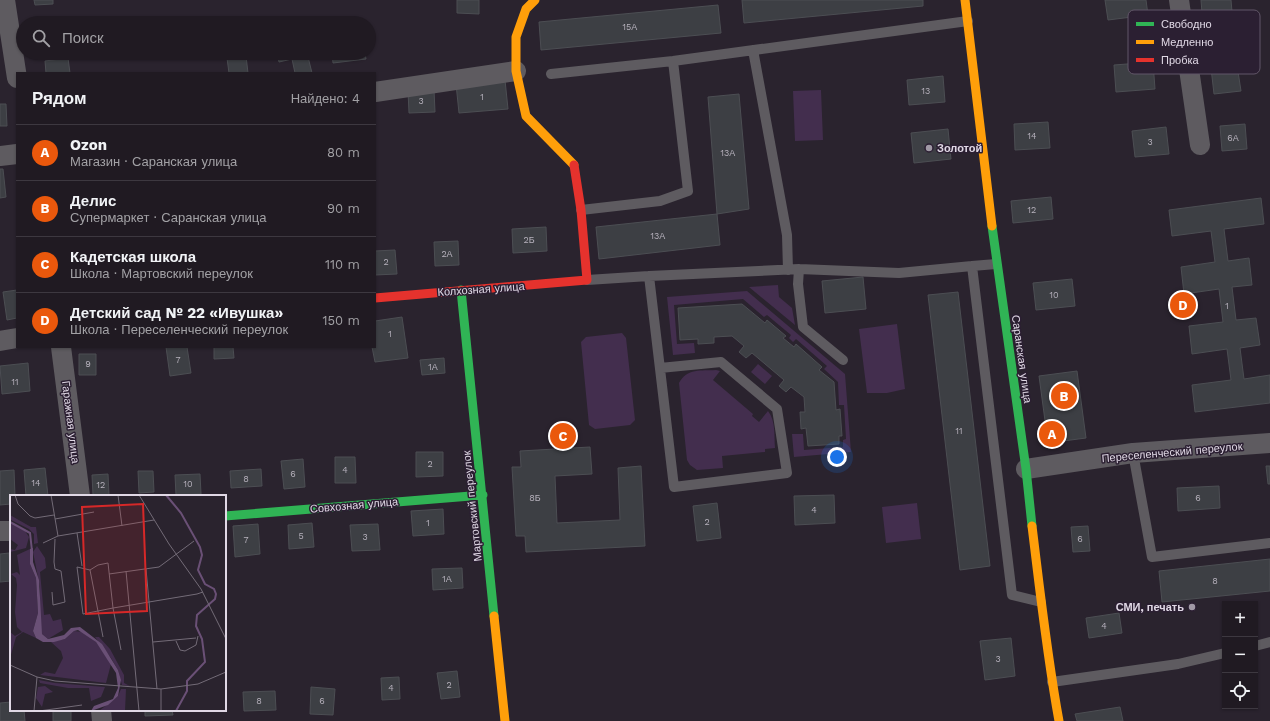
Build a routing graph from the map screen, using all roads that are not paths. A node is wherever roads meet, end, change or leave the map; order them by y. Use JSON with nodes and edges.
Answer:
{"nodes":[{"id":1,"x":5,"y":0,"type":"edge"},
{"id":2,"x":535,"y":0,"type":"edge"},
{"id":3,"x":965,"y":0,"type":"edge"},
{"id":4,"x":1179,"y":0,"type":"edge"},
{"id":5,"x":1180,"y":10,"type":"edge"},
{"id":6,"x":968,"y":21,"type":"junction"},
{"id":7,"x":753,"y":50,"type":"junction"},
{"id":8,"x":673,"y":61,"type":"junction"},
{"id":9,"x":516,"y":71,"type":"junction"},
{"id":10,"x":16,"y":72,"type":"edge"},
{"id":11,"x":551,"y":74,"type":"dead end"},
{"id":12,"x":1190,"y":74,"type":"edge"},
{"id":13,"x":376,"y":92,"type":"edge"},
{"id":14,"x":1200,"y":145,"type":"dead end"},
{"id":15,"x":16,"y":154,"type":"edge"},
{"id":16,"x":0,"y":156,"type":"edge"},
{"id":17,"x":581,"y":210,"type":"junction"},
{"id":18,"x":996,"y":264,"type":"junction"},
{"id":19,"x":972,"y":266,"type":"junction"},
{"id":20,"x":799,"y":269,"type":"junction"},
{"id":21,"x":788,"y":270,"type":"junction"},
{"id":22,"x":649,"y":276,"type":"junction"},
{"id":23,"x":587,"y":280,"type":"junction"},
{"id":24,"x":461,"y":290,"type":"junction"},
{"id":25,"x":376,"y":298,"type":"edge"},
{"id":26,"x":16,"y":338,"type":"edge"},
{"id":27,"x":0,"y":341,"type":"edge"},
{"id":28,"x":61,"y":348,"type":"edge"},
{"id":29,"x":843,"y":360,"type":"dead end"},
{"id":30,"x":660,"y":368,"type":"junction"},
{"id":31,"x":1270,"y":443,"type":"edge"},
{"id":32,"x":1133,"y":453,"type":"junction"},
{"id":33,"x":1026,"y":469,"type":"junction"},
{"id":34,"x":80,"y":495,"type":"edge"},
{"id":35,"x":483,"y":495,"type":"junction"},
{"id":36,"x":226,"y":516,"type":"edge"},
{"id":37,"x":1270,"y":543,"type":"edge"},
{"id":38,"x":1041,"y":602,"type":"junction"},
{"id":39,"x":1270,"y":642,"type":"edge"},
{"id":40,"x":1258,"y":645,"type":"edge"},
{"id":41,"x":1222,"y":654,"type":"edge"},
{"id":42,"x":1052,"y":682,"type":"junction"},
{"id":43,"x":101,"y":711,"type":"edge"},
{"id":44,"x":102,"y":721,"type":"edge"},
{"id":45,"x":505,"y":721,"type":"edge"},
{"id":46,"x":1059,"y":721,"type":"edge"}],
"edges":[{"from":1,"to":10,"type":"street"},
{"from":2,"to":9,"type":"street"},
{"from":3,"to":6,"type":"street","name":"Саранская улица"},
{"from":4,"to":5,"type":"street"},
{"from":6,"to":7,"type":"lane"},
{"from":6,"to":18,"type":"street","name":"Саранская улица"},
{"from":7,"to":8,"type":"lane"},
{"from":7,"to":21,"type":"lane"},
{"from":8,"to":11,"type":"lane"},
{"from":8,"to":17,"type":"lane"},
{"from":9,"to":13,"type":"street"},
{"from":9,"to":17,"type":"street"},
{"from":12,"to":14,"type":"street"},
{"from":15,"to":16,"type":"street"},
{"from":17,"to":23,"type":"street"},
{"from":18,"to":19,"type":"lane"},
{"from":18,"to":33,"type":"street","name":"Саранская улица"},
{"from":19,"to":20,"type":"lane"},
{"from":19,"to":38,"type":"lane"},
{"from":20,"to":21,"type":"lane"},
{"from":20,"to":29,"type":"lane"},
{"from":21,"to":22,"type":"lane"},
{"from":22,"to":23,"type":"lane"},
{"from":22,"to":30,"type":"lane"},
{"from":23,"to":24,"type":"street","name":"Колхозная улица"},
{"from":24,"to":25,"type":"street","name":"Колхозная улица"},
{"from":24,"to":35,"type":"street","name":"Мартовский переулок"},
{"from":26,"to":27,"type":"street"},
{"from":28,"to":34,"type":"street","name":"Гаражная улица"},
{"from":30,"to":30,"type":"lane"},
{"from":31,"to":32,"type":"street","name":"Переселенческий переулок"},
{"from":32,"to":33,"type":"street","name":"Переселенческий переулок"},
{"from":32,"to":37,"type":"lane"},
{"from":33,"to":38,"type":"street","name":"Саранская улица"},
{"from":35,"to":36,"type":"street","name":"Совхозная улица"},
{"from":35,"to":45,"type":"street","name":"Мартовский переулок"},
{"from":38,"to":42,"type":"street","name":"Саранская улица"},
{"from":39,"to":40,"type":"lane"},
{"from":41,"to":42,"type":"lane"},
{"from":42,"to":46,"type":"street","name":"Саранская улица"},
{"from":43,"to":44,"type":"street"}]}
